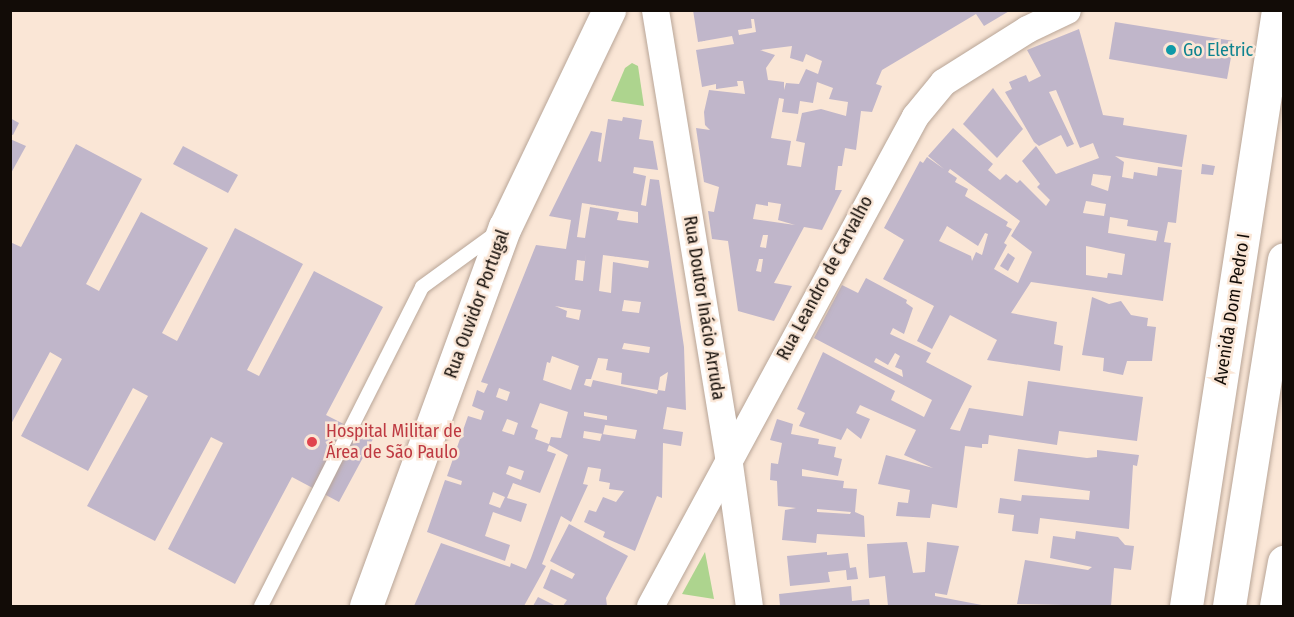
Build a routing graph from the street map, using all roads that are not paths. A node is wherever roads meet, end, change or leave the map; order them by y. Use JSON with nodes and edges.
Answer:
{"nodes":[{"id":1,"x":609,"y":10,"type":"edge"},
{"id":2,"x":654,"y":10,"type":"edge"},
{"id":3,"x":1067,"y":10,"type":"edge"},
{"id":4,"x":1278,"y":10,"type":"edge"},
{"id":5,"x":505,"y":227,"type":"junction"},
{"id":6,"x":1284,"y":259,"type":"edge"},
{"id":7,"x":728,"y":457,"type":"junction"},
{"id":8,"x":1284,"y":562,"type":"edge"},
{"id":9,"x":261,"y":606,"type":"edge"},
{"id":10,"x":366,"y":606,"type":"edge"},
{"id":11,"x":650,"y":606,"type":"edge"},
{"id":12,"x":748,"y":606,"type":"edge"},
{"id":13,"x":1186,"y":606,"type":"edge"},
{"id":14,"x":1229,"y":606,"type":"edge"},
{"id":15,"x":1276,"y":606,"type":"edge"}],
"edges":[{"from":1,"to":5,"type":"main road","name":"Rua Ouvidor Portugal"},
{"from":2,"to":7,"type":"street","name":"Rua Doutor Inácio Arruda"},
{"from":3,"to":7,"type":"street","name":"Rua Leandro de Carvalho"},
{"from":4,"to":13,"type":"main road","name":"Avenida Dom Pedro I"},
{"from":5,"to":9,"type":"lane"},
{"from":5,"to":10,"type":"main road","name":"Rua Ouvidor Portugal"},
{"from":6,"to":14,"type":"main road"},
{"from":7,"to":11,"type":"street","name":"Rua Leandro de Carvalho"},
{"from":7,"to":12,"type":"street","name":"Rua Doutor Inácio Arruda"},
{"from":8,"to":15,"type":"main road"}]}
